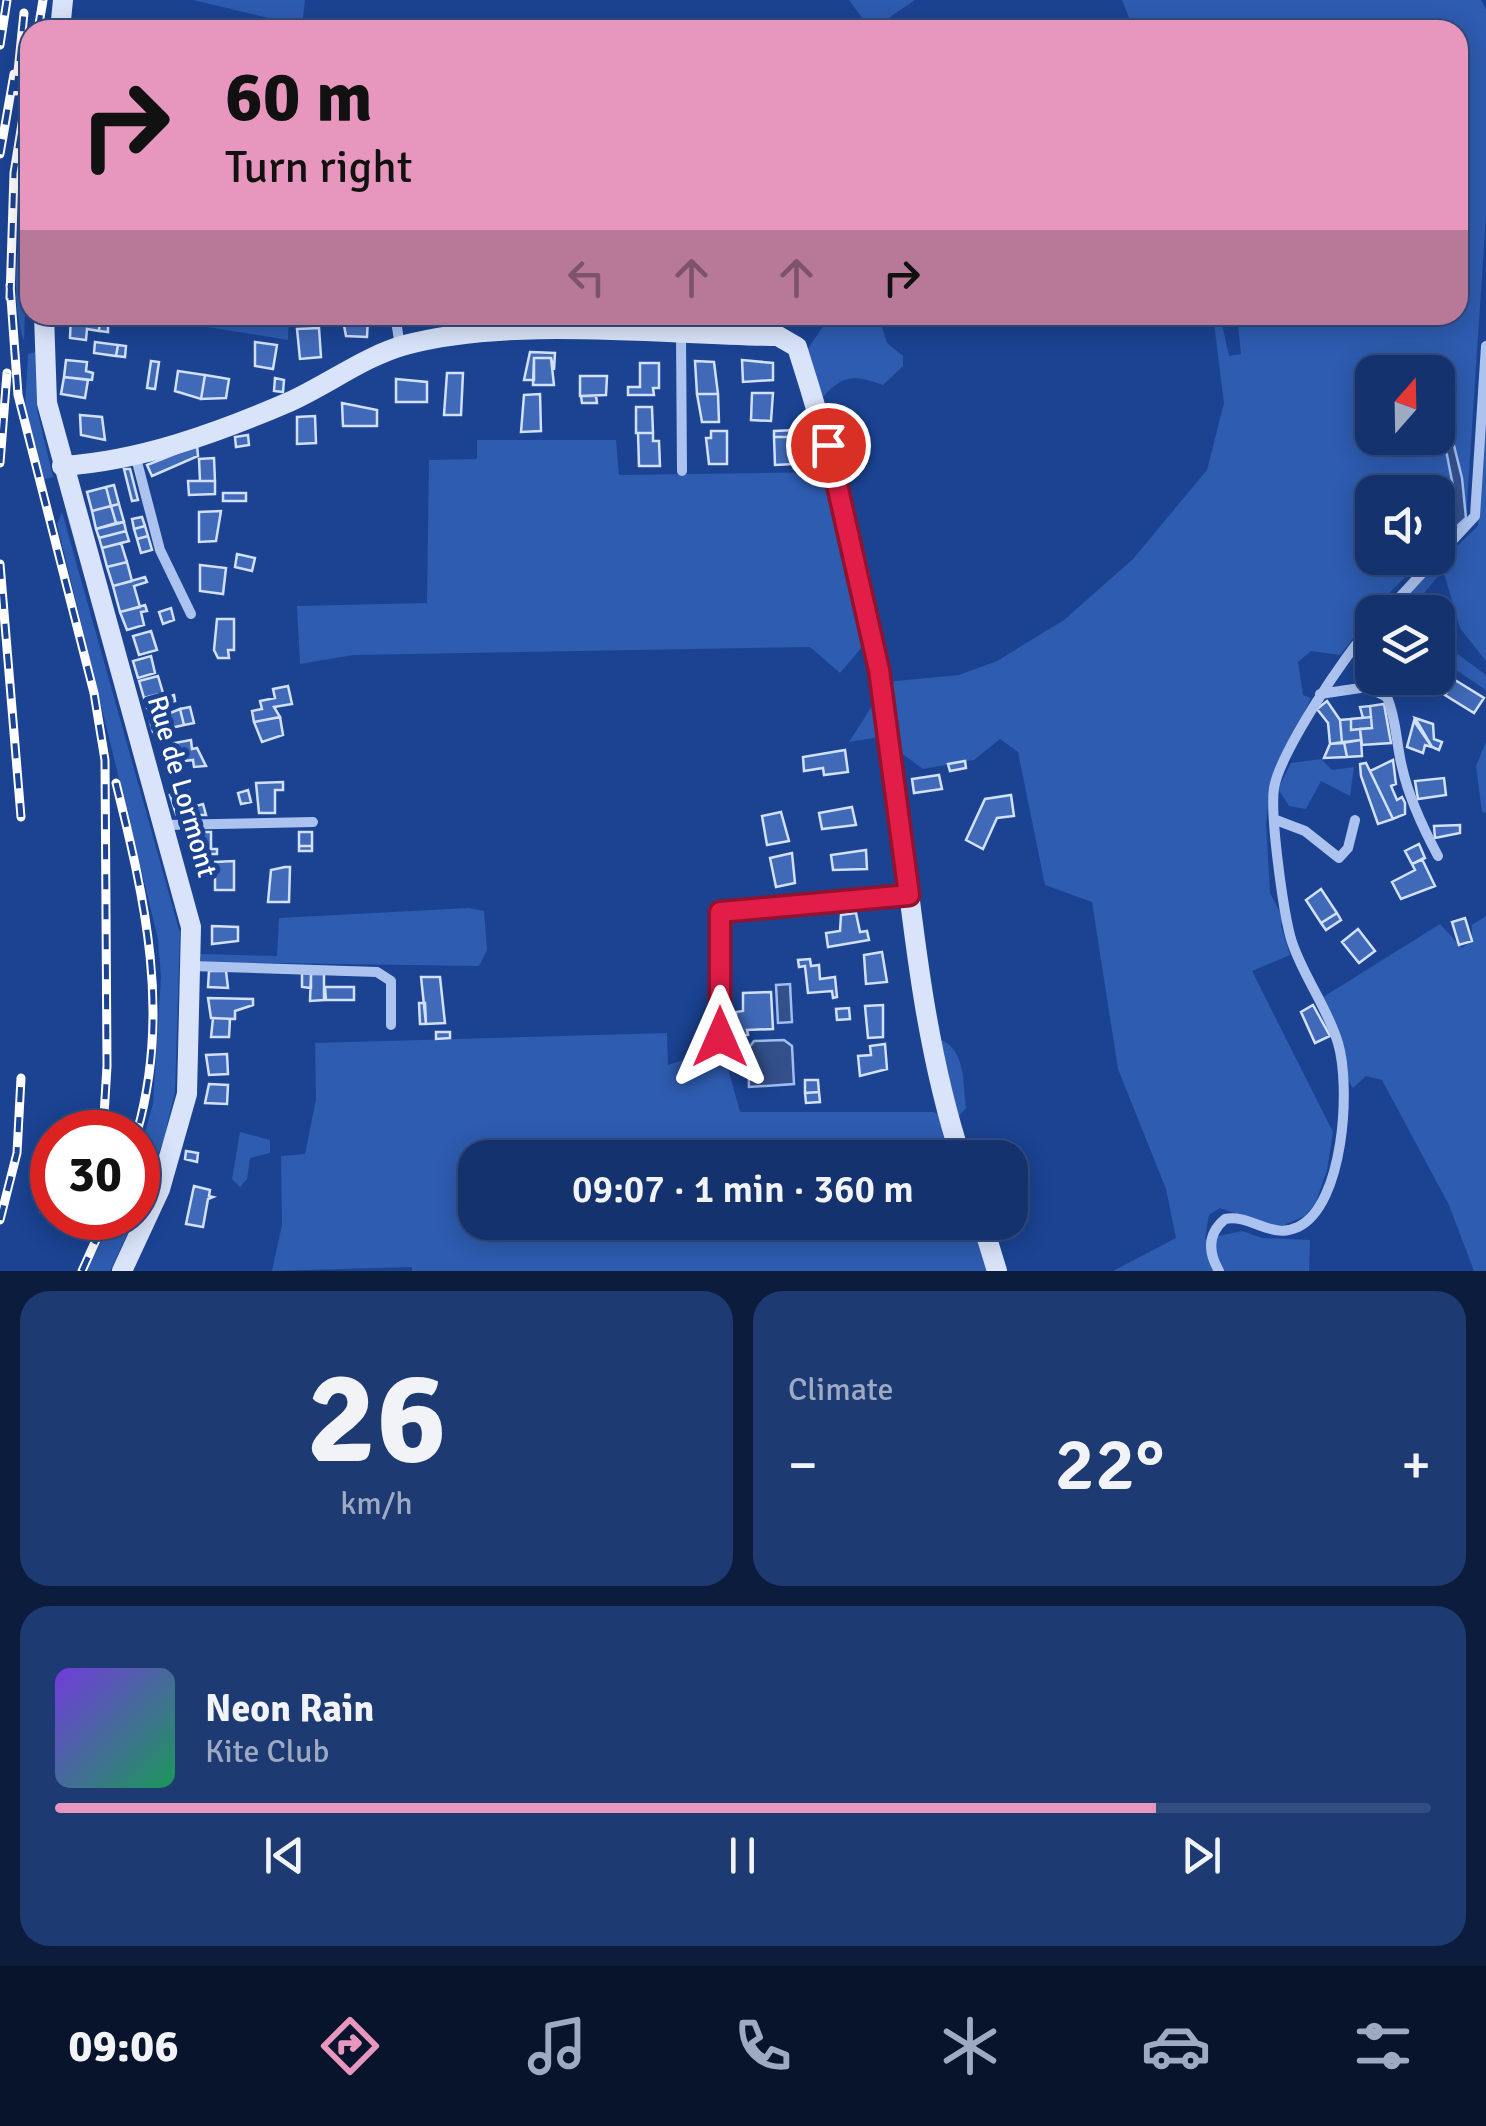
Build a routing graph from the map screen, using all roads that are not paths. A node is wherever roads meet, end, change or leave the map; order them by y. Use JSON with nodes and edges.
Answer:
{"nodes":[{"id":1,"x":44,"y":325,"type":"edge"},
{"id":2,"x":397,"y":325,"type":"edge"},
{"id":3,"x":583,"y":325,"type":"edge"},
{"id":4,"x":574,"y":331,"type":"junction"},
{"id":5,"x":681,"y":335,"type":"junction"},
{"id":6,"x":400,"y":346,"type":"junction"},
{"id":7,"x":1486,"y":346,"type":"edge"},
{"id":8,"x":136,"y":458,"type":"junction"},
{"id":9,"x":62,"y":466,"type":"junction"},
{"id":10,"x":682,"y":471,"type":"dead end"},
{"id":11,"x":1402,"y":595,"type":"edge"},
{"id":12,"x":192,"y":614,"type":"dead end"},
{"id":13,"x":1355,"y":643,"type":"edge"},
{"id":14,"x":1320,"y":694,"type":"junction"},
{"id":15,"x":1276,"y":820,"type":"junction"},
{"id":16,"x":1355,"y":820,"type":"dead end"},
{"id":17,"x":313,"y":822,"type":"dead end"},
{"id":18,"x":166,"y":824,"type":"junction"},
{"id":19,"x":1438,"y":856,"type":"dead end"},
{"id":20,"x":909,"y":895,"type":"junction"},
{"id":21,"x":190,"y":966,"type":"junction"},
{"id":22,"x":391,"y":1026,"type":"dead end"},
{"id":23,"x":720,"y":1037,"type":"dead end"},
{"id":24,"x":955,"y":1140,"type":"edge"},
{"id":25,"x":988,"y":1240,"type":"edge"},
{"id":26,"x":122,"y":1271,"type":"edge"},
{"id":27,"x":997,"y":1271,"type":"edge"},
{"id":28,"x":1219,"y":1271,"type":"edge"}],
"edges":[{"from":1,"to":9,"type":"street","name":"Rue de Lormont"},
{"from":2,"to":6,"type":"street"},
{"from":3,"to":4,"type":"street"},
{"from":4,"to":5,"type":"street"},
{"from":4,"to":6,"type":"street"},
{"from":5,"to":10,"type":"street"},
{"from":5,"to":20,"type":"street"},
{"from":6,"to":8,"type":"street"},
{"from":7,"to":11,"type":"street"},
{"from":8,"to":9,"type":"street"},
{"from":8,"to":12,"type":"street"},
{"from":9,"to":18,"type":"street","name":"Rue de Lormont"},
{"from":13,"to":14,"type":"street"},
{"from":14,"to":15,"type":"street"},
{"from":14,"to":19,"type":"street"},
{"from":15,"to":16,"type":"street"},
{"from":15,"to":28,"type":"street"},
{"from":17,"to":18,"type":"street"},
{"from":18,"to":21,"type":"street","name":"Rue de Lormont"},
{"from":20,"to":23,"type":"street"},
{"from":20,"to":24,"type":"street"},
{"from":21,"to":22,"type":"street"},
{"from":21,"to":26,"type":"street","name":"Rue de Lormont"},
{"from":25,"to":27,"type":"street"}]}
